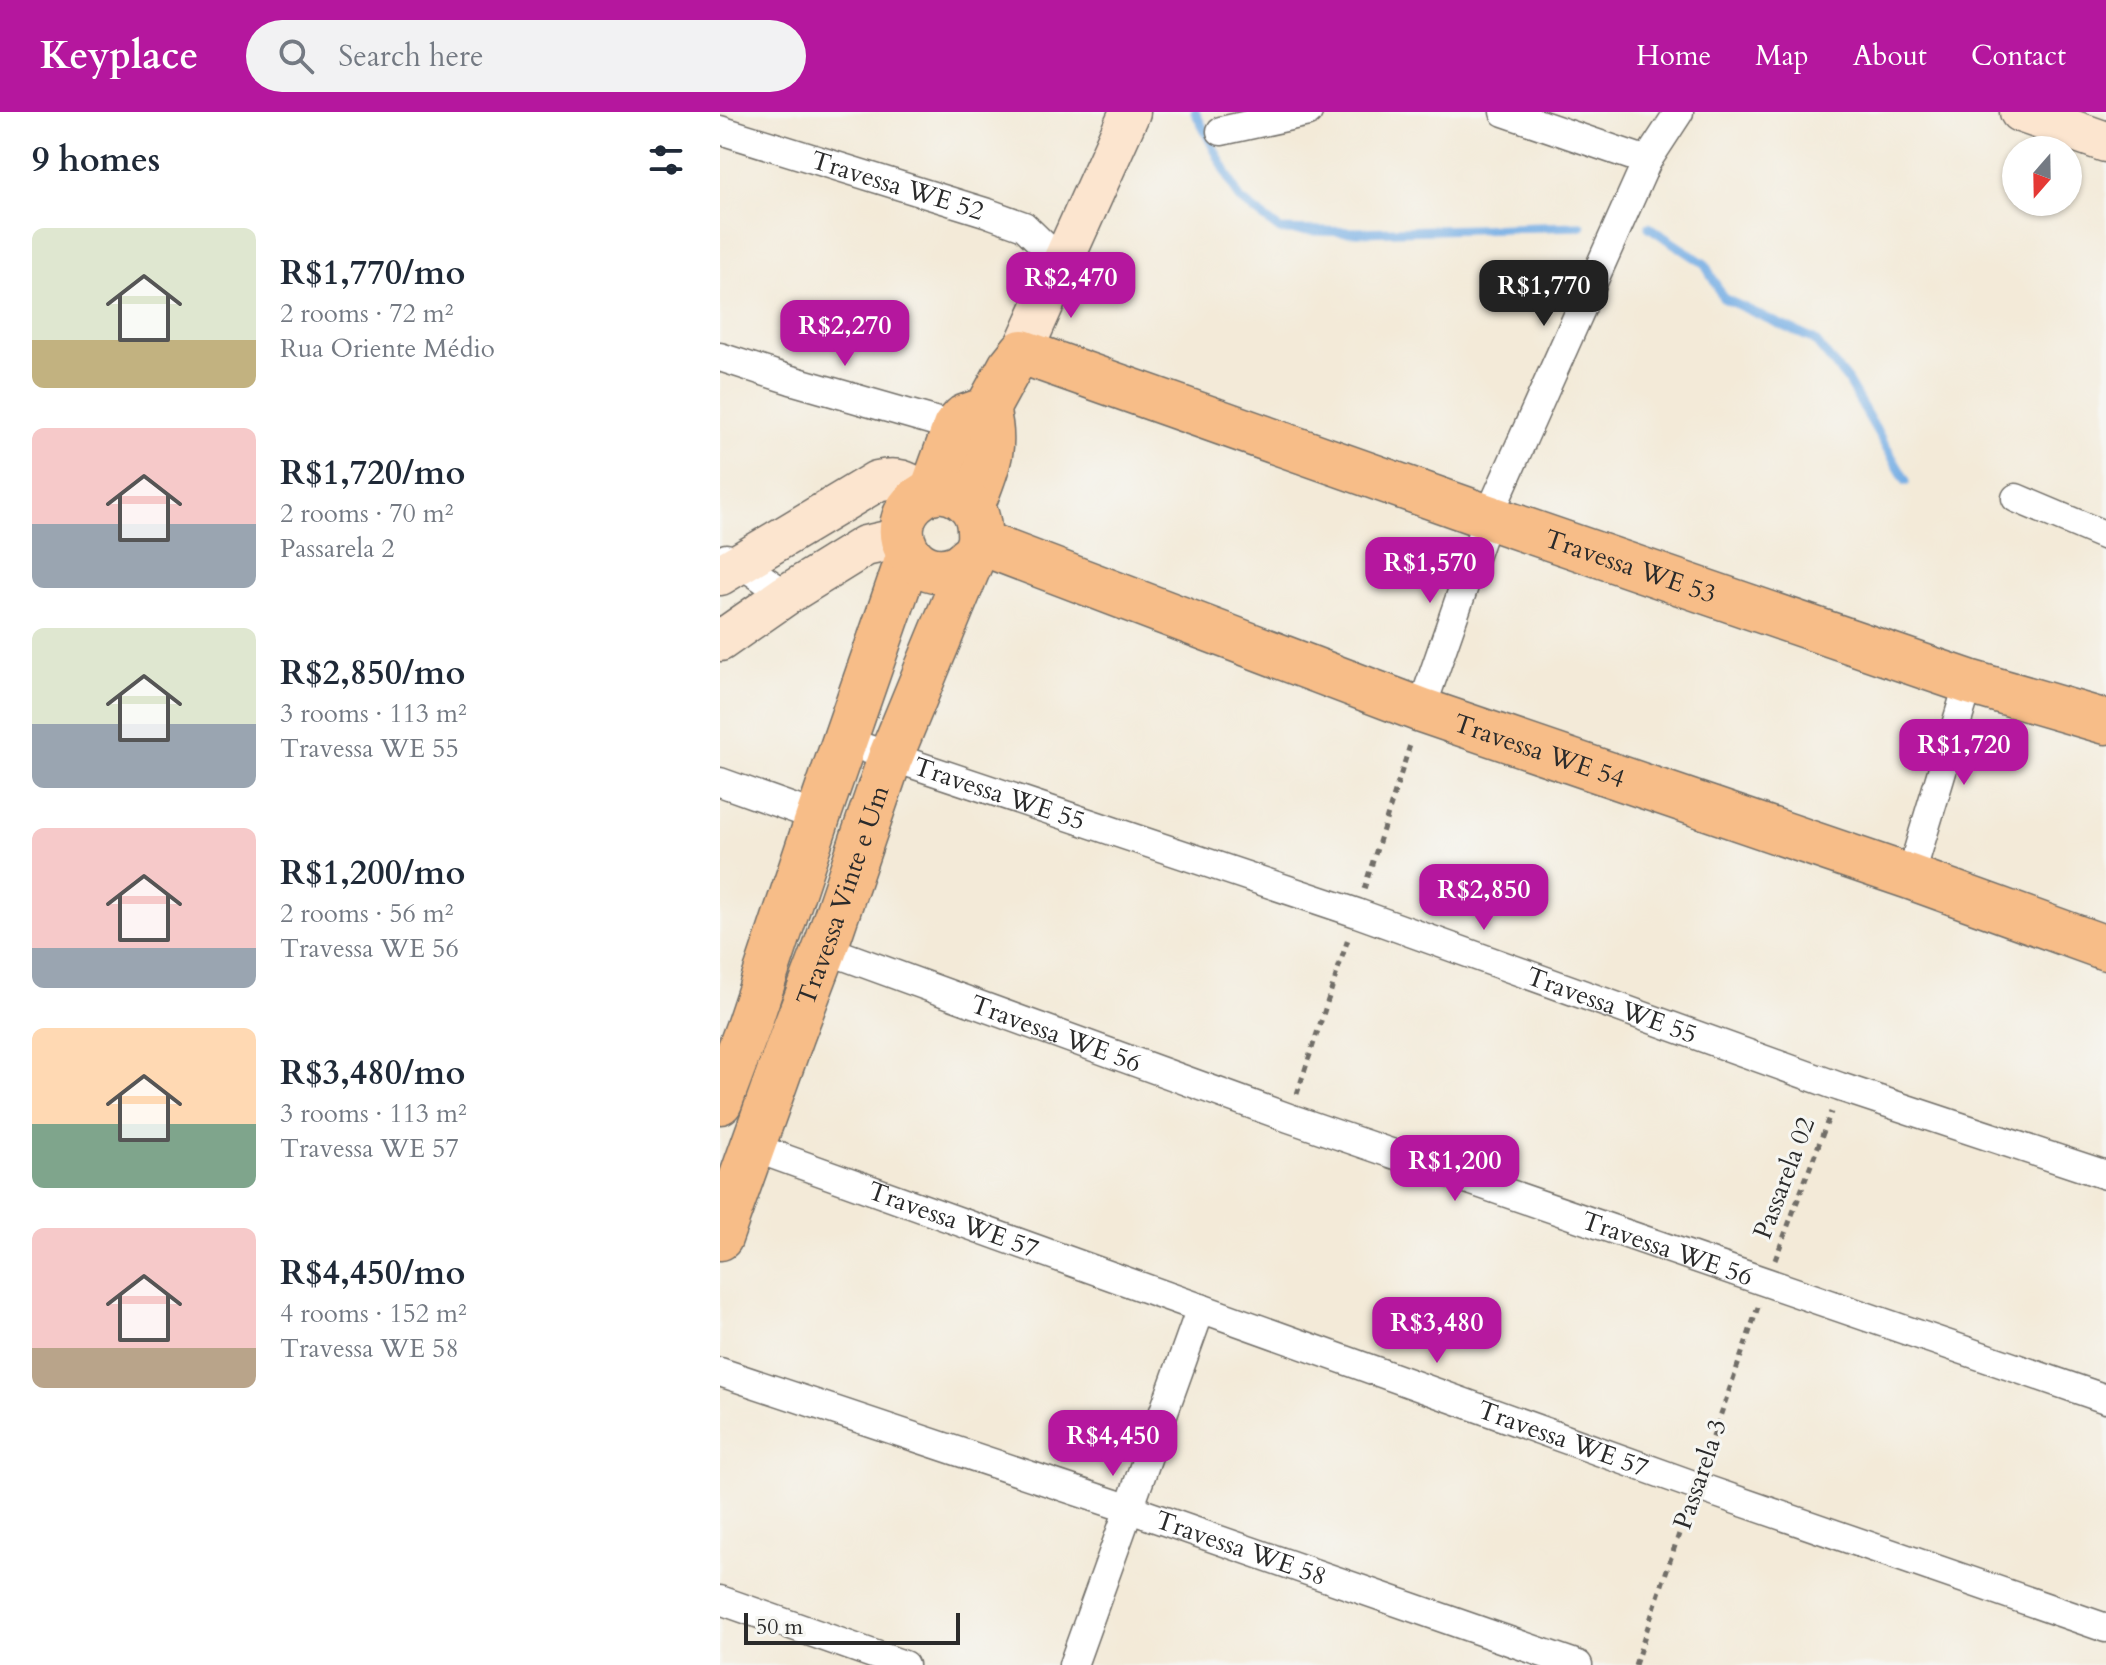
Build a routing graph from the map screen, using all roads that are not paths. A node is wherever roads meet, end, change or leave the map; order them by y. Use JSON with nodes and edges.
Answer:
{"nodes":[{"id":1,"x":1130,"y":112,"type":"edge"},
{"id":2,"x":1308,"y":112,"type":"edge"},
{"id":3,"x":1504,"y":112,"type":"edge"},
{"id":4,"x":1679,"y":112,"type":"edge"},
{"id":5,"x":2020,"y":112,"type":"edge"},
{"id":6,"x":720,"y":130,"type":"edge"},
{"id":7,"x":1221,"y":131,"type":"dead end"},
{"id":8,"x":2106,"y":142,"type":"edge"},
{"id":9,"x":1647,"y":161,"type":"junction"},
{"id":10,"x":1061,"y":262,"type":"junction"},
{"id":11,"x":1022,"y":352,"type":"junction"},
{"id":12,"x":720,"y":357,"type":"edge"},
{"id":13,"x":971,"y":418,"type":"junction"},
{"id":14,"x":929,"y":492,"type":"junction"},
{"id":15,"x":2016,"y":498,"type":"dead end"},
{"id":16,"x":1488,"y":517,"type":"junction"},
{"id":17,"x":974,"y":535,"type":"junction"},
{"id":18,"x":2106,"y":536,"type":"edge"},
{"id":19,"x":905,"y":547,"type":"junction"},
{"id":20,"x":726,"y":564,"type":"edge"},
{"id":21,"x":786,"y":595,"type":"junction"},
{"id":22,"x":720,"y":641,"type":"edge"},
{"id":23,"x":1969,"y":682,"type":"junction"},
{"id":24,"x":1421,"y":710,"type":"junction"},
{"id":25,"x":2106,"y":722,"type":"edge"},
{"id":26,"x":844,"y":741,"type":"junction"},
{"id":27,"x":890,"y":758,"type":"junction"},
{"id":28,"x":720,"y":782,"type":"edge"},
{"id":29,"x":818,"y":817,"type":"junction"},
{"id":30,"x":1910,"y":877,"type":"junction"},
{"id":31,"x":2106,"y":948,"type":"edge"},
{"id":32,"x":825,"y":949,"type":"junction"},
{"id":33,"x":734,"y":1021,"type":"edge"},
{"id":34,"x":720,"y":1102,"type":"edge"},
{"id":35,"x":752,"y":1147,"type":"junction"},
{"id":36,"x":2106,"y":1175,"type":"edge"},
{"id":37,"x":720,"y":1238,"type":"edge"},
{"id":38,"x":1201,"y":1308,"type":"junction"},
{"id":39,"x":720,"y":1372,"type":"edge"},
{"id":40,"x":2106,"y":1399,"type":"edge"},
{"id":41,"x":1130,"y":1509,"type":"junction"},
{"id":42,"x":720,"y":1600,"type":"edge"},
{"id":43,"x":2106,"y":1628,"type":"edge"},
{"id":44,"x":904,"y":1665,"type":"edge"},
{"id":45,"x":1073,"y":1665,"type":"edge"},
{"id":46,"x":1578,"y":1665,"type":"edge"}],
"edges":[{"from":1,"to":10,"type":"main road"},
{"from":2,"to":7,"type":"street"},
{"from":3,"to":9,"type":"street"},
{"from":4,"to":9,"type":"street"},
{"from":5,"to":8,"type":"main road"},
{"from":6,"to":10,"type":"street","name":"Travessa WE 52"},
{"from":9,"to":16,"type":"street"},
{"from":10,"to":11,"type":"main road"},
{"from":11,"to":13,"type":"main road"},
{"from":11,"to":16,"type":"main road","name":"Travessa WE 53"},
{"from":12,"to":13,"type":"street"},
{"from":13,"to":14,"type":"main road"},
{"from":13,"to":17,"type":"main road","name":"Travessa Vinte e Um"},
{"from":14,"to":17,"type":"main road"},
{"from":14,"to":19,"type":"main road"},
{"from":14,"to":20,"type":"main road"},
{"from":15,"to":18,"type":"street"},
{"from":16,"to":23,"type":"main road","name":"Travessa WE 53"},
{"from":16,"to":24,"type":"street"},
{"from":17,"to":19,"type":"main road"},
{"from":17,"to":24,"type":"main road","name":"Travessa WE 54"},
{"from":17,"to":27,"type":"main road","name":"Travessa Vinte e Um"},
{"from":19,"to":21,"type":"main road"},
{"from":19,"to":26,"type":"main road","name":"Travessa Vinte e Um"},
{"from":20,"to":21,"type":"street"},
{"from":21,"to":22,"type":"main road"},
{"from":23,"to":25,"type":"main road","name":"Travessa WE 53"},
{"from":23,"to":30,"type":"street"},
{"from":24,"to":30,"type":"main road","name":"Travessa WE 54"},
{"from":26,"to":27,"type":"street","name":"Travessa WE 55"},
{"from":26,"to":29,"type":"main road","name":"Travessa Vinte e Um"},
{"from":27,"to":32,"type":"main road","name":"Travessa Vinte e Um"},
{"from":27,"to":36,"type":"street","name":"Travessa WE 55"},
{"from":28,"to":29,"type":"street"},
{"from":29,"to":33,"type":"main road","name":"Travessa Vinte e Um"},
{"from":30,"to":31,"type":"main road","name":"Travessa WE 54"},
{"from":32,"to":35,"type":"main road","name":"Travessa Vinte e Um"},
{"from":32,"to":40,"type":"street","name":"Travessa WE 56"},
{"from":33,"to":34,"type":"main road","name":"Travessa Vinte e Um"},
{"from":35,"to":37,"type":"main road","name":"Travessa Vinte e Um"},
{"from":35,"to":38,"type":"street","name":"Travessa WE 57"},
{"from":38,"to":41,"type":"street"},
{"from":38,"to":43,"type":"street","name":"Travessa WE 57"},
{"from":39,"to":41,"type":"street","name":"Travessa WE 58"},
{"from":41,"to":45,"type":"street"},
{"from":41,"to":46,"type":"street","name":"Travessa WE 58"},
{"from":42,"to":44,"type":"street"}]}
